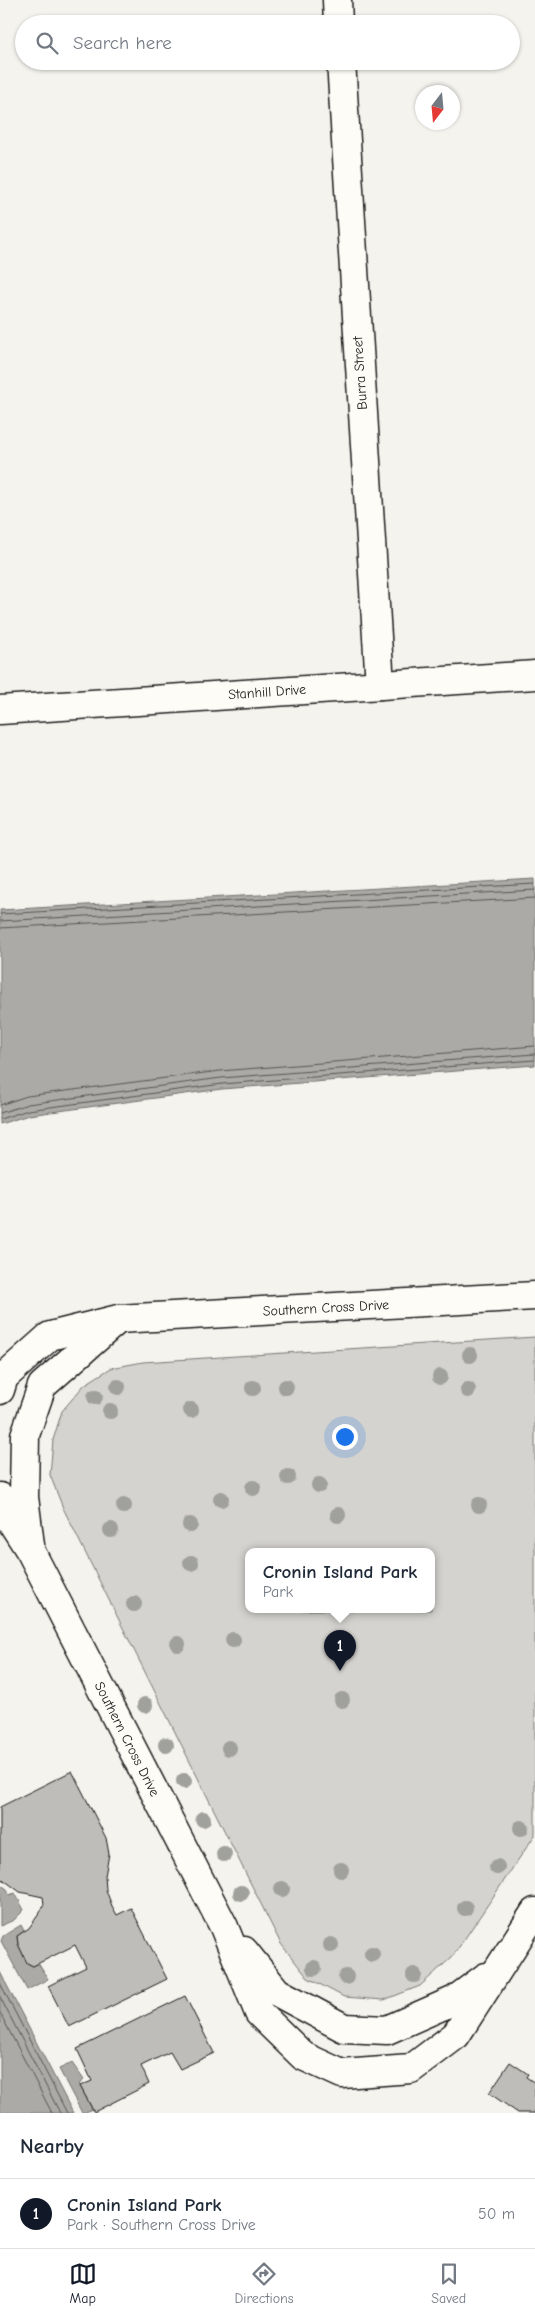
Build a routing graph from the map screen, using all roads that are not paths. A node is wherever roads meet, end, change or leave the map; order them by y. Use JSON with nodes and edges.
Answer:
{"nodes":[{"id":1,"x":337,"y":0,"type":"edge"},
{"id":2,"x":338,"y":15,"type":"edge"},
{"id":3,"x":342,"y":70,"type":"edge"},
{"id":4,"x":535,"y":675,"type":"edge"},
{"id":5,"x":380,"y":685,"type":"junction"},
{"id":6,"x":0,"y":710,"type":"edge"},
{"id":7,"x":535,"y":1296,"type":"edge"},
{"id":8,"x":118,"y":1319,"type":"junction"},
{"id":9,"x":0,"y":1390,"type":"edge"},
{"id":10,"x":0,"y":1497,"type":"edge"},
{"id":11,"x":31,"y":1552,"type":"junction"},
{"id":12,"x":535,"y":1912,"type":"edge"},
{"id":13,"x":224,"y":1927,"type":"junction"},
{"id":14,"x":499,"y":1967,"type":"junction"}],
"edges":[{"from":1,"to":2,"type":"street"},
{"from":3,"to":5,"type":"street","name":"Burra Street"},
{"from":4,"to":5,"type":"street","name":"Stanhill Drive"},
{"from":5,"to":6,"type":"street","name":"Stanhill Drive"},
{"from":7,"to":8,"type":"street","name":"Southern Cross Drive"},
{"from":8,"to":9,"type":"street","name":"Southern Cross Drive"},
{"from":8,"to":11,"type":"street","name":"Southern Cross Drive"},
{"from":10,"to":11,"type":"street","name":"Southern Cross Drive"},
{"from":11,"to":13,"type":"street","name":"Southern Cross Drive"},
{"from":12,"to":14,"type":"street","name":"Southern Cross Drive"},
{"from":13,"to":14,"type":"street","name":"Southern Cross Drive"},
{"from":13,"to":14,"type":"street","name":"Southern Cross Drive"}]}
